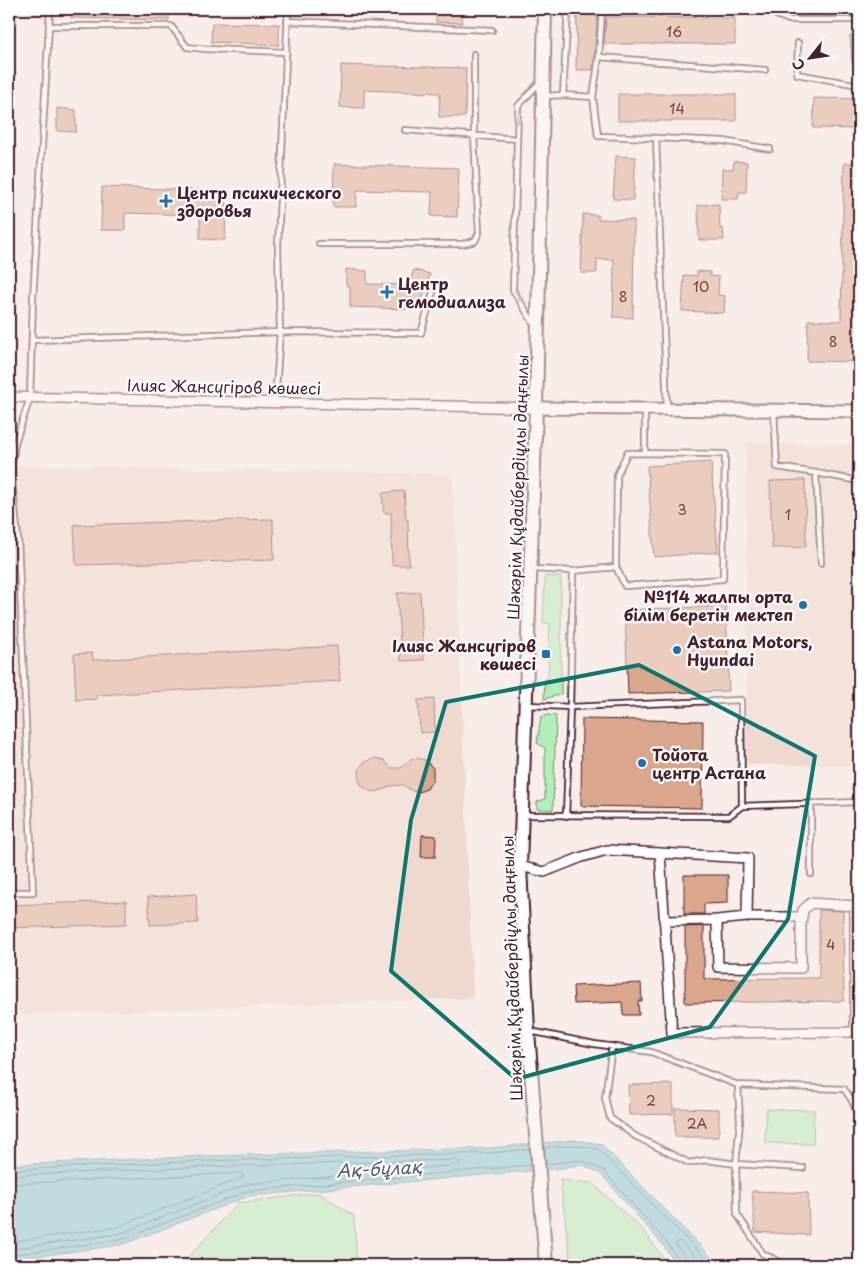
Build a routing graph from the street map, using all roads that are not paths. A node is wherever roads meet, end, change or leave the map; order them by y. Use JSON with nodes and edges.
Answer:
{"nodes":[{"id":1,"x":50,"y":9,"type":"edge"},
{"id":2,"x":288,"y":9,"type":"edge"},
{"id":3,"x":545,"y":9,"type":"edge"},
{"id":4,"x":568,"y":9,"type":"edge"},
{"id":5,"x":602,"y":9,"type":"edge"},
{"id":6,"x":772,"y":9,"type":"edge"},
{"id":7,"x":859,"y":20,"type":"edge"},
{"id":8,"x":287,"y":21,"type":"junction"},
{"id":9,"x":49,"y":26,"type":"junction"},
{"id":10,"x":492,"y":30,"type":"dead end"},
{"id":11,"x":798,"y":43,"type":"dead end"},
{"id":12,"x":286,"y":52,"type":"junction"},
{"id":13,"x":474,"y":54,"type":"dead end"},
{"id":14,"x":599,"y":57,"type":"junction"},
{"id":15,"x":765,"y":70,"type":"dead end"},
{"id":16,"x":543,"y":78,"type":"junction"},
{"id":17,"x":859,"y":85,"type":"edge"},
{"id":18,"x":563,"y":95,"type":"junction"},
{"id":19,"x":543,"y":96,"type":"junction"},
{"id":20,"x":594,"y":97,"type":"junction"},
{"id":21,"x":405,"y":130,"type":"dead end"},
{"id":22,"x":474,"y":135,"type":"junction"},
{"id":23,"x":656,"y":138,"type":"junction"},
{"id":24,"x":517,"y":139,"type":"junction"},
{"id":25,"x":770,"y":149,"type":"dead end"},
{"id":26,"x":319,"y":244,"type":"dead end"},
{"id":27,"x":433,"y":292,"type":"dead end"},
{"id":28,"x":538,"y":330,"type":"junction"},
{"id":29,"x":280,"y":332,"type":"junction"},
{"id":30,"x":33,"y":340,"type":"junction"},
{"id":31,"x":9,"y":397,"type":"edge"},
{"id":32,"x":30,"y":398,"type":"junction"},
{"id":33,"x":276,"y":403,"type":"junction"},
{"id":34,"x":536,"y":408,"type":"junction"},
{"id":35,"x":644,"y":409,"type":"junction"},
{"id":36,"x":667,"y":409,"type":"junction"},
{"id":37,"x":774,"y":411,"type":"junction"},
{"id":38,"x":859,"y":411,"type":"edge"},
{"id":39,"x":645,"y":454,"type":"junction"},
{"id":40,"x":816,"y":473,"type":"junction"},
{"id":41,"x":10,"y":481,"type":"edge"},
{"id":42,"x":859,"y":481,"type":"edge"},
{"id":43,"x":821,"y":563,"type":"dead end"},
{"id":44,"x":616,"y":567,"type":"junction"},
{"id":45,"x":531,"y":569,"type":"junction"},
{"id":46,"x":573,"y":570,"type":"junction"},
{"id":47,"x":526,"y":705,"type":"junction"},
{"id":48,"x":570,"y":707,"type":"junction"},
{"id":49,"x":811,"y":802,"type":"junction"},
{"id":50,"x":859,"y":802,"type":"edge"},
{"id":51,"x":742,"y":806,"type":"junction"},
{"id":52,"x":522,"y":815,"type":"junction"},
{"id":53,"x":566,"y":816,"type":"junction"},
{"id":54,"x":660,"y":853,"type":"junction"},
{"id":55,"x":520,"y":866,"type":"junction"},
{"id":56,"x":810,"y":874,"type":"dead end"},
{"id":57,"x":9,"y":892,"type":"edge"},
{"id":58,"x":747,"y":917,"type":"junction"},
{"id":59,"x":802,"y":917,"type":"junction"},
{"id":60,"x":717,"y":920,"type":"junction"},
{"id":61,"x":664,"y":921,"type":"junction"},
{"id":62,"x":528,"y":1031,"type":"junction"},
{"id":63,"x":612,"y":1046,"type":"junction"},
{"id":64,"x":738,"y":1085,"type":"junction"},
{"id":65,"x":859,"y":1116,"type":"edge"},
{"id":66,"x":736,"y":1164,"type":"junction"},
{"id":67,"x":803,"y":1168,"type":"dead end"},
{"id":68,"x":544,"y":1246,"type":"junction"},
{"id":69,"x":859,"y":1247,"type":"edge"},
{"id":70,"x":542,"y":1265,"type":"edge"},
{"id":71,"x":546,"y":1265,"type":"edge"},
{"id":72,"x":787,"y":1265,"type":"edge"},
{"id":73,"x":853,"y":1265,"type":"edge"}],
"edges":[{"from":1,"to":9,"type":"lane"},
{"from":2,"to":8,"type":"lane"},
{"from":3,"to":16,"type":"main road","name":"Шәкәрім Құдайбердіұлы даңғылы"},
{"from":4,"to":18,"type":"lane"},
{"from":5,"to":14,"type":"lane"},
{"from":6,"to":7,"type":"lane"},
{"from":8,"to":10,"type":"lane"},
{"from":8,"to":12,"type":"lane"},
{"from":9,"to":12,"type":"lane"},
{"from":9,"to":30,"type":"lane"},
{"from":11,"to":17,"type":"lane"},
{"from":12,"to":29,"type":"lane"},
{"from":13,"to":22,"type":"lane"},
{"from":14,"to":15,"type":"lane"},
{"from":14,"to":20,"type":"lane"},
{"from":16,"to":19,"type":"main road","name":"Шәкәрім Құдайбердіұлы даңғылы"},
{"from":16,"to":24,"type":"lane","one_way":true},
{"from":18,"to":19,"type":"lane"},
{"from":18,"to":20,"type":"lane"},
{"from":19,"to":28,"type":"main road","name":"Шәкәрім Құдайбердіұлы даңғылы"},
{"from":20,"to":23,"type":"lane"},
{"from":21,"to":22,"type":"lane"},
{"from":22,"to":24,"type":"lane"},
{"from":22,"to":26,"type":"lane"},
{"from":23,"to":25,"type":"lane"},
{"from":23,"to":36,"type":"lane"},
{"from":24,"to":28,"type":"lane","one_way":true},
{"from":27,"to":29,"type":"lane"},
{"from":28,"to":34,"type":"main road","name":"Шәкәрім Құдайбердіұлы даңғылы"},
{"from":29,"to":30,"type":"lane"},
{"from":29,"to":33,"type":"lane"},
{"from":30,"to":32,"type":"lane"},
{"from":31,"to":32,"type":"street","name":"Ілияс Жансүгіров көшесі"},
{"from":32,"to":33,"type":"street","name":"Ілияс Жансүгіров көшесі"},
{"from":32,"to":41,"type":"lane"},
{"from":33,"to":34,"type":"street","name":"Ілияс Жансүгіров көшесі"},
{"from":34,"to":35,"type":"street","name":"Ілияс Жансүгіров көшесі"},
{"from":34,"to":45,"type":"main road","name":"Шәкәрім Құдайбердіұлы даңғылы"},
{"from":35,"to":36,"type":"street","name":"Ілияс Жансүгіров көшесі"},
{"from":35,"to":39,"type":"lane"},
{"from":36,"to":37,"type":"street","name":"Ілияс Жансүгіров көшесі"},
{"from":37,"to":38,"type":"street","name":"Ілияс Жансүгіров көшесі"},
{"from":37,"to":40,"type":"lane"},
{"from":39,"to":44,"type":"lane"},
{"from":39,"to":44,"type":"lane"},
{"from":40,"to":42,"type":"lane"},
{"from":40,"to":43,"type":"lane"},
{"from":41,"to":57,"type":"lane"},
{"from":44,"to":46,"type":"lane"},
{"from":45,"to":46,"type":"lane"},
{"from":45,"to":47,"type":"main road","name":"Шәкәрім Құдайбердіұлы даңғылы"},
{"from":46,"to":48,"type":"lane"},
{"from":47,"to":48,"type":"lane"},
{"from":47,"to":52,"type":"main road","name":"Шәкәрім Құдайбердіұлы даңғылы"},
{"from":48,"to":51,"type":"lane"},
{"from":48,"to":53,"type":"lane"},
{"from":49,"to":50,"type":"lane"},
{"from":49,"to":51,"type":"lane"},
{"from":49,"to":56,"type":"lane"},
{"from":51,"to":53,"type":"lane"},
{"from":52,"to":53,"type":"lane"},
{"from":52,"to":55,"type":"main road","name":"Шәкәрім Құдайбердіұлы даңғылы"},
{"from":54,"to":55,"type":"street"},
{"from":54,"to":58,"type":"street"},
{"from":54,"to":61,"type":"street"},
{"from":55,"to":62,"type":"main road","name":"Шәкәрім Құдайбердіұлы даңғылы"},
{"from":58,"to":59,"type":"street"},
{"from":58,"to":60,"type":"street"},
{"from":59,"to":60,"type":"street"},
{"from":59,"to":61,"type":"street"},
{"from":60,"to":61,"type":"street"},
{"from":62,"to":63,"type":"lane"},
{"from":62,"to":68,"type":"main road","name":"Шәкәрім Құдайбердіұлы даңғылы"},
{"from":63,"to":64,"type":"lane"},
{"from":63,"to":66,"type":"lane"},
{"from":64,"to":65,"type":"lane"},
{"from":64,"to":66,"type":"lane"},
{"from":66,"to":67,"type":"lane"},
{"from":66,"to":72,"type":"lane"},
{"from":68,"to":70,"type":"main road"},
{"from":68,"to":71,"type":"main road","name":"Шәкәрім Құдайбердіұлы даңғылы"},
{"from":69,"to":73,"type":"lane"}]}
